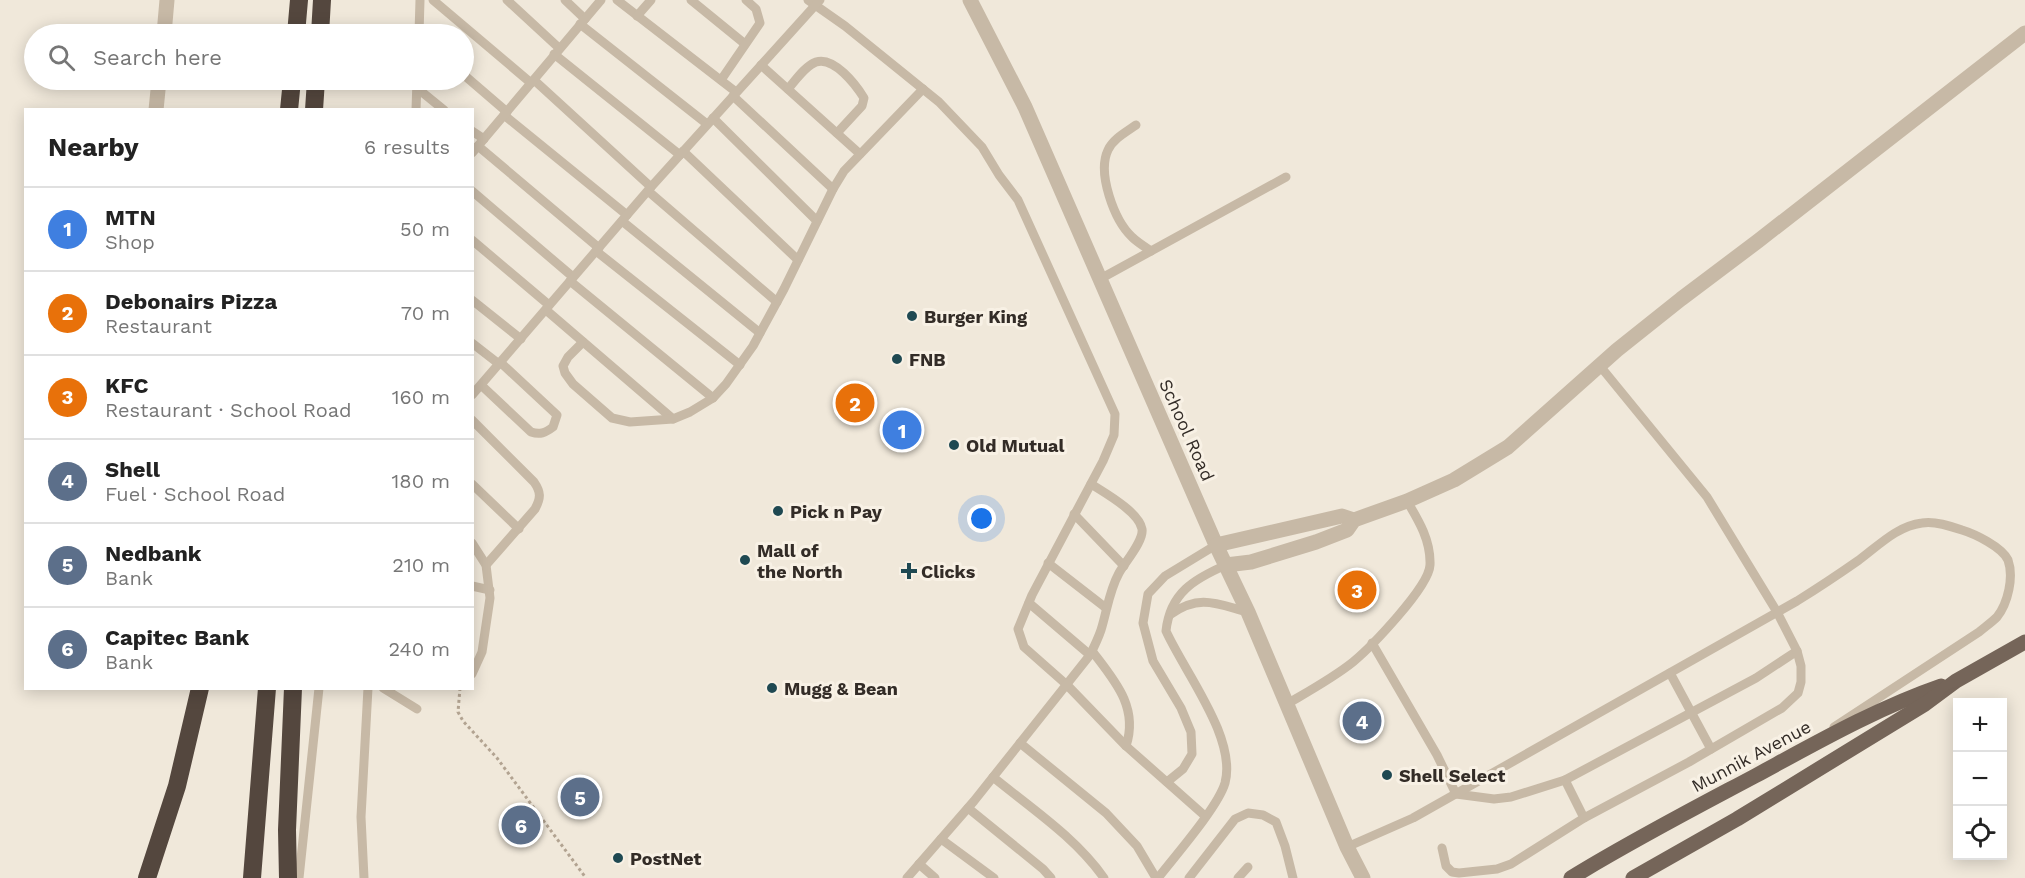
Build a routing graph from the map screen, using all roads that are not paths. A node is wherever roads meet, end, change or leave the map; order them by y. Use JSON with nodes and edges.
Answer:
{"nodes":[{"id":1,"x":167,"y":0,"type":"edge"},
{"id":2,"x":299,"y":0,"type":"edge"},
{"id":3,"x":322,"y":0,"type":"edge"},
{"id":4,"x":420,"y":0,"type":"edge"},
{"id":5,"x":434,"y":0,"type":"edge"},
{"id":6,"x":507,"y":0,"type":"edge"},
{"id":7,"x":565,"y":0,"type":"edge"},
{"id":8,"x":601,"y":0,"type":"edge"},
{"id":9,"x":617,"y":0,"type":"edge"},
{"id":10,"x":651,"y":0,"type":"edge"},
{"id":11,"x":691,"y":0,"type":"edge"},
{"id":12,"x":746,"y":0,"type":"edge"},
{"id":13,"x":970,"y":0,"type":"edge"},
{"id":14,"x":814,"y":2,"type":"edge"},
{"id":15,"x":637,"y":16,"type":"junction"},
{"id":16,"x":583,"y":21,"type":"junction"},
{"id":17,"x":165,"y":24,"type":"edge"},
{"id":18,"x":297,"y":24,"type":"edge"},
{"id":19,"x":321,"y":24,"type":"edge"},
{"id":20,"x":419,"y":24,"type":"edge"},
{"id":21,"x":463,"y":24,"type":"edge"},
{"id":22,"x":474,"y":33,"type":"edge"},
{"id":23,"x":2025,"y":33,"type":"edge"},
{"id":24,"x":745,"y":44,"type":"junction"},
{"id":25,"x":556,"y":51,"type":"junction"},
{"id":26,"x":761,"y":65,"type":"junction"},
{"id":27,"x":721,"y":80,"type":"junction"},
{"id":28,"x":532,"y":82,"type":"junction"},
{"id":29,"x":474,"y":84,"type":"edge"},
{"id":30,"x":788,"y":89,"type":"junction"},
{"id":31,"x":158,"y":90,"type":"edge"},
{"id":32,"x":291,"y":90,"type":"edge"},
{"id":33,"x":317,"y":90,"type":"edge"},
{"id":34,"x":417,"y":90,"type":"edge"},
{"id":35,"x":423,"y":90,"type":"edge"},
{"id":36,"x":923,"y":90,"type":"junction"},
{"id":37,"x":735,"y":94,"type":"junction"},
{"id":38,"x":156,"y":108,"type":"edge"},
{"id":39,"x":289,"y":108,"type":"edge"},
{"id":40,"x":316,"y":108,"type":"edge"},
{"id":41,"x":416,"y":108,"type":"edge"},
{"id":42,"x":442,"y":108,"type":"edge"},
{"id":43,"x":506,"y":113,"type":"junction"},
{"id":44,"x":710,"y":121,"type":"junction"},
{"id":45,"x":1136,"y":125,"type":"dead end"},
{"id":46,"x":837,"y":133,"type":"junction"},
{"id":47,"x":478,"y":146,"type":"edge"},
{"id":48,"x":681,"y":153,"type":"junction"},
{"id":49,"x":860,"y":154,"type":"junction"},
{"id":50,"x":1286,"y":177,"type":"dead end"},
{"id":51,"x":649,"y":189,"type":"junction"},
{"id":52,"x":833,"y":189,"type":"junction"},
{"id":53,"x":474,"y":193,"type":"edge"},
{"id":54,"x":624,"y":218,"type":"junction"},
{"id":55,"x":817,"y":221,"type":"junction"},
{"id":56,"x":474,"y":242,"type":"edge"},
{"id":57,"x":598,"y":249,"type":"junction"},
{"id":58,"x":1151,"y":251,"type":"junction"},
{"id":59,"x":798,"y":260,"type":"junction"},
{"id":60,"x":572,"y":279,"type":"junction"},
{"id":61,"x":1100,"y":279,"type":"junction"},
{"id":62,"x":474,"y":302,"type":"edge"},
{"id":63,"x":777,"y":302,"type":"junction"},
{"id":64,"x":547,"y":308,"type":"junction"},
{"id":65,"x":760,"y":333,"type":"junction"},
{"id":66,"x":521,"y":339,"type":"junction"},
{"id":67,"x":583,"y":342,"type":"junction"},
{"id":68,"x":474,"y":344,"type":"edge"},
{"id":69,"x":500,"y":363,"type":"junction"},
{"id":70,"x":740,"y":364,"type":"junction"},
{"id":71,"x":1600,"y":366,"type":"junction"},
{"id":72,"x":476,"y":387,"type":"edge"},
{"id":73,"x":713,"y":398,"type":"junction"},
{"id":74,"x":673,"y":419,"type":"junction"},
{"id":75,"x":474,"y":422,"type":"edge"},
{"id":76,"x":1091,"y":483,"type":"junction"},
{"id":77,"x":474,"y":486,"type":"edge"},
{"id":78,"x":1407,"y":501,"type":"junction"},
{"id":79,"x":1074,"y":514,"type":"junction"},
{"id":80,"x":1354,"y":520,"type":"junction"},
{"id":81,"x":519,"y":529,"type":"junction"},
{"id":82,"x":1216,"y":545,"type":"junction"},
{"id":83,"x":474,"y":546,"type":"edge"},
{"id":84,"x":1048,"y":563,"type":"junction"},
{"id":85,"x":486,"y":565,"type":"junction"},
{"id":86,"x":1226,"y":565,"type":"junction"},
{"id":87,"x":1124,"y":566,"type":"junction"},
{"id":88,"x":474,"y":586,"type":"edge"},
{"id":89,"x":490,"y":590,"type":"junction"},
{"id":90,"x":1029,"y":603,"type":"junction"},
{"id":91,"x":1106,"y":608,"type":"junction"},
{"id":92,"x":1248,"y":612,"type":"junction"},
{"id":93,"x":1777,"y":612,"type":"junction"},
{"id":94,"x":1167,"y":616,"type":"junction"},
{"id":95,"x":2025,"y":642,"type":"edge"},
{"id":96,"x":1372,"y":643,"type":"junction"},
{"id":97,"x":474,"y":646,"type":"edge"},
{"id":98,"x":1797,"y":651,"type":"junction"},
{"id":99,"x":482,"y":652,"type":"junction"},
{"id":100,"x":1091,"y":653,"type":"junction"},
{"id":101,"x":474,"y":670,"type":"edge"},
{"id":102,"x":1670,"y":673,"type":"junction"},
{"id":103,"x":1956,"y":681,"type":"junction"},
{"id":104,"x":1067,"y":685,"type":"junction"},
{"id":105,"x":200,"y":690,"type":"edge"},
{"id":106,"x":267,"y":690,"type":"edge"},
{"id":107,"x":293,"y":690,"type":"edge"},
{"id":108,"x":319,"y":690,"type":"edge"},
{"id":109,"x":368,"y":690,"type":"edge"},
{"id":110,"x":386,"y":690,"type":"edge"},
{"id":111,"x":1287,"y":704,"type":"junction"},
{"id":112,"x":417,"y":709,"type":"dead end"},
{"id":113,"x":1692,"y":712,"type":"junction"},
{"id":114,"x":1020,"y":744,"type":"junction"},
{"id":115,"x":1126,"y":746,"type":"junction"},
{"id":116,"x":1711,"y":749,"type":"junction"},
{"id":117,"x":1789,"y":758,"type":"junction"},
{"id":118,"x":993,"y":777,"type":"junction"},
{"id":119,"x":1565,"y":780,"type":"junction"},
{"id":120,"x":1167,"y":782,"type":"junction"},
{"id":121,"x":1456,"y":794,"type":"junction"},
{"id":122,"x":968,"y":808,"type":"junction"},
{"id":123,"x":1205,"y":816,"type":"junction"},
{"id":124,"x":1584,"y":818,"type":"junction"},
{"id":125,"x":941,"y":839,"type":"junction"},
{"id":126,"x":1347,"y":847,"type":"junction"},
{"id":127,"x":1442,"y":848,"type":"dead end"},
{"id":128,"x":919,"y":864,"type":"junction"},
{"id":129,"x":1248,"y":867,"type":"dead end"},
{"id":130,"x":147,"y":878,"type":"edge"},
{"id":131,"x":252,"y":878,"type":"edge"},
{"id":132,"x":288,"y":878,"type":"edge"},
{"id":133,"x":299,"y":878,"type":"edge"},
{"id":134,"x":364,"y":878,"type":"edge"},
{"id":135,"x":907,"y":878,"type":"edge"},
{"id":136,"x":934,"y":878,"type":"edge"},
{"id":137,"x":994,"y":878,"type":"edge"},
{"id":138,"x":1051,"y":878,"type":"edge"},
{"id":139,"x":1104,"y":878,"type":"edge"},
{"id":140,"x":1157,"y":878,"type":"edge"},
{"id":141,"x":1189,"y":878,"type":"edge"},
{"id":142,"x":1238,"y":878,"type":"edge"},
{"id":143,"x":1293,"y":878,"type":"edge"},
{"id":144,"x":1364,"y":878,"type":"edge"},
{"id":145,"x":1570,"y":878,"type":"edge"},
{"id":146,"x":1633,"y":878,"type":"edge"}],
"edges":[{"from":1,"to":17,"type":"street"},
{"from":2,"to":18,"type":"highway"},
{"from":3,"to":19,"type":"highway"},
{"from":4,"to":20,"type":"lane"},
{"from":5,"to":21,"type":"lane"},
{"from":6,"to":25,"type":"lane"},
{"from":7,"to":16,"type":"lane"},
{"from":8,"to":16,"type":"lane"},
{"from":9,"to":15,"type":"lane"},
{"from":10,"to":15,"type":"lane"},
{"from":11,"to":24,"type":"lane"},
{"from":12,"to":24,"type":"lane"},
{"from":13,"to":61,"type":"street","name":"School Road"},
{"from":14,"to":26,"type":"lane"},
{"from":14,"to":36,"type":"lane"},
{"from":15,"to":27,"type":"lane"},
{"from":16,"to":25,"type":"lane"},
{"from":16,"to":44,"type":"lane"},
{"from":22,"to":28,"type":"lane"},
{"from":23,"to":71,"type":"street"},
{"from":24,"to":27,"type":"lane"},
{"from":25,"to":28,"type":"lane"},
{"from":25,"to":48,"type":"lane"},
{"from":26,"to":30,"type":"lane"},
{"from":26,"to":37,"type":"lane"},
{"from":27,"to":37,"type":"lane"},
{"from":28,"to":43,"type":"lane"},
{"from":28,"to":51,"type":"lane"},
{"from":29,"to":43,"type":"lane"},
{"from":30,"to":46,"type":"lane"},
{"from":30,"to":46,"type":"lane"},
{"from":31,"to":38,"type":"street"},
{"from":32,"to":39,"type":"highway"},
{"from":33,"to":40,"type":"highway"},
{"from":34,"to":41,"type":"lane"},
{"from":35,"to":42,"type":"lane"},
{"from":36,"to":49,"type":"lane"},
{"from":36,"to":76,"type":"lane"},
{"from":37,"to":44,"type":"lane"},
{"from":37,"to":52,"type":"lane"},
{"from":43,"to":47,"type":"lane"},
{"from":43,"to":54,"type":"lane"},
{"from":44,"to":48,"type":"lane"},
{"from":44,"to":55,"type":"lane"},
{"from":45,"to":58,"type":"lane"},
{"from":46,"to":49,"type":"lane"},
{"from":47,"to":57,"type":"lane"},
{"from":48,"to":51,"type":"lane"},
{"from":48,"to":59,"type":"lane"},
{"from":49,"to":52,"type":"lane"},
{"from":50,"to":58,"type":"lane"},
{"from":51,"to":54,"type":"lane"},
{"from":51,"to":63,"type":"lane"},
{"from":52,"to":55,"type":"lane"},
{"from":53,"to":60,"type":"lane"},
{"from":54,"to":57,"type":"lane"},
{"from":54,"to":65,"type":"lane"},
{"from":55,"to":59,"type":"lane"},
{"from":56,"to":64,"type":"lane"},
{"from":57,"to":60,"type":"lane"},
{"from":57,"to":70,"type":"lane"},
{"from":58,"to":61,"type":"lane"},
{"from":59,"to":63,"type":"lane"},
{"from":60,"to":64,"type":"lane"},
{"from":60,"to":73,"type":"lane"},
{"from":61,"to":82,"type":"street","name":"School Road"},
{"from":62,"to":66,"type":"lane"},
{"from":63,"to":65,"type":"lane"},
{"from":64,"to":66,"type":"lane"},
{"from":64,"to":67,"type":"lane"},
{"from":65,"to":70,"type":"lane"},
{"from":66,"to":69,"type":"lane"},
{"from":67,"to":74,"type":"lane"},
{"from":67,"to":74,"type":"lane"},
{"from":68,"to":69,"type":"lane"},
{"from":69,"to":72,"type":"lane"},
{"from":69,"to":72,"type":"lane"},
{"from":70,"to":73,"type":"lane"},
{"from":71,"to":78,"type":"street"},
{"from":71,"to":93,"type":"lane"},
{"from":73,"to":74,"type":"lane"},
{"from":75,"to":81,"type":"lane"},
{"from":76,"to":79,"type":"lane"},
{"from":76,"to":87,"type":"lane"},
{"from":77,"to":81,"type":"lane"},
{"from":78,"to":80,"type":"street"},
{"from":78,"to":96,"type":"lane"},
{"from":79,"to":84,"type":"lane"},
{"from":79,"to":87,"type":"lane"},
{"from":80,"to":82,"type":"street"},
{"from":80,"to":86,"type":"street"},
{"from":81,"to":85,"type":"lane"},
{"from":82,"to":86,"type":"street","name":"School Road"},
{"from":82,"to":120,"type":"lane"},
{"from":83,"to":85,"type":"lane"},
{"from":84,"to":90,"type":"lane"},
{"from":84,"to":91,"type":"lane"},
{"from":85,"to":89,"type":"lane"},
{"from":86,"to":92,"type":"street","name":"School Road"},
{"from":86,"to":94,"type":"lane"},
{"from":87,"to":91,"type":"lane"},
{"from":88,"to":89,"type":"lane"},
{"from":89,"to":99,"type":"lane"},
{"from":90,"to":100,"type":"lane"},
{"from":90,"to":104,"type":"lane"},
{"from":91,"to":100,"type":"lane"},
{"from":92,"to":94,"type":"lane"},
{"from":92,"to":111,"type":"street","name":"School Road"},
{"from":93,"to":98,"type":"lane"},
{"from":93,"to":102,"type":"lane"},
{"from":93,"to":117,"type":"lane"},
{"from":94,"to":123,"type":"lane"},
{"from":95,"to":103,"type":"main road","name":"Munnik Avenue"},
{"from":96,"to":111,"type":"lane"},
{"from":96,"to":121,"type":"lane"},
{"from":97,"to":99,"type":"lane"},
{"from":98,"to":113,"type":"lane"},
{"from":98,"to":116,"type":"lane"},
{"from":99,"to":101,"type":"lane"},
{"from":100,"to":104,"type":"lane"},
{"from":100,"to":115,"type":"lane"},
{"from":102,"to":113,"type":"lane"},
{"from":102,"to":121,"type":"lane"},
{"from":103,"to":117,"type":"main road","name":"Munnik Avenue"},
{"from":103,"to":146,"type":"main road","name":"Munnik Avenue"},
{"from":104,"to":114,"type":"lane"},
{"from":104,"to":115,"type":"lane"},
{"from":105,"to":130,"type":"highway"},
{"from":106,"to":131,"type":"highway"},
{"from":107,"to":132,"type":"highway"},
{"from":108,"to":133,"type":"lane"},
{"from":109,"to":134,"type":"lane"},
{"from":110,"to":112,"type":"lane"},
{"from":111,"to":126,"type":"street","name":"School Road"},
{"from":113,"to":116,"type":"lane"},
{"from":113,"to":119,"type":"lane"},
{"from":114,"to":118,"type":"lane"},
{"from":114,"to":140,"type":"lane"},
{"from":115,"to":120,"type":"lane"},
{"from":116,"to":124,"type":"lane"},
{"from":117,"to":145,"type":"main road","name":"Munnik Avenue"},
{"from":118,"to":122,"type":"lane"},
{"from":118,"to":139,"type":"lane"},
{"from":119,"to":121,"type":"lane"},
{"from":119,"to":124,"type":"lane"},
{"from":120,"to":123,"type":"lane"},
{"from":121,"to":126,"type":"lane"},
{"from":122,"to":125,"type":"lane"},
{"from":122,"to":138,"type":"lane"},
{"from":123,"to":140,"type":"lane"},
{"from":124,"to":127,"type":"lane"},
{"from":125,"to":128,"type":"lane"},
{"from":125,"to":137,"type":"lane"},
{"from":126,"to":144,"type":"street","name":"School Road"},
{"from":128,"to":135,"type":"lane"},
{"from":128,"to":136,"type":"lane"},
{"from":129,"to":142,"type":"lane"},
{"from":141,"to":143,"type":"lane"}]}
